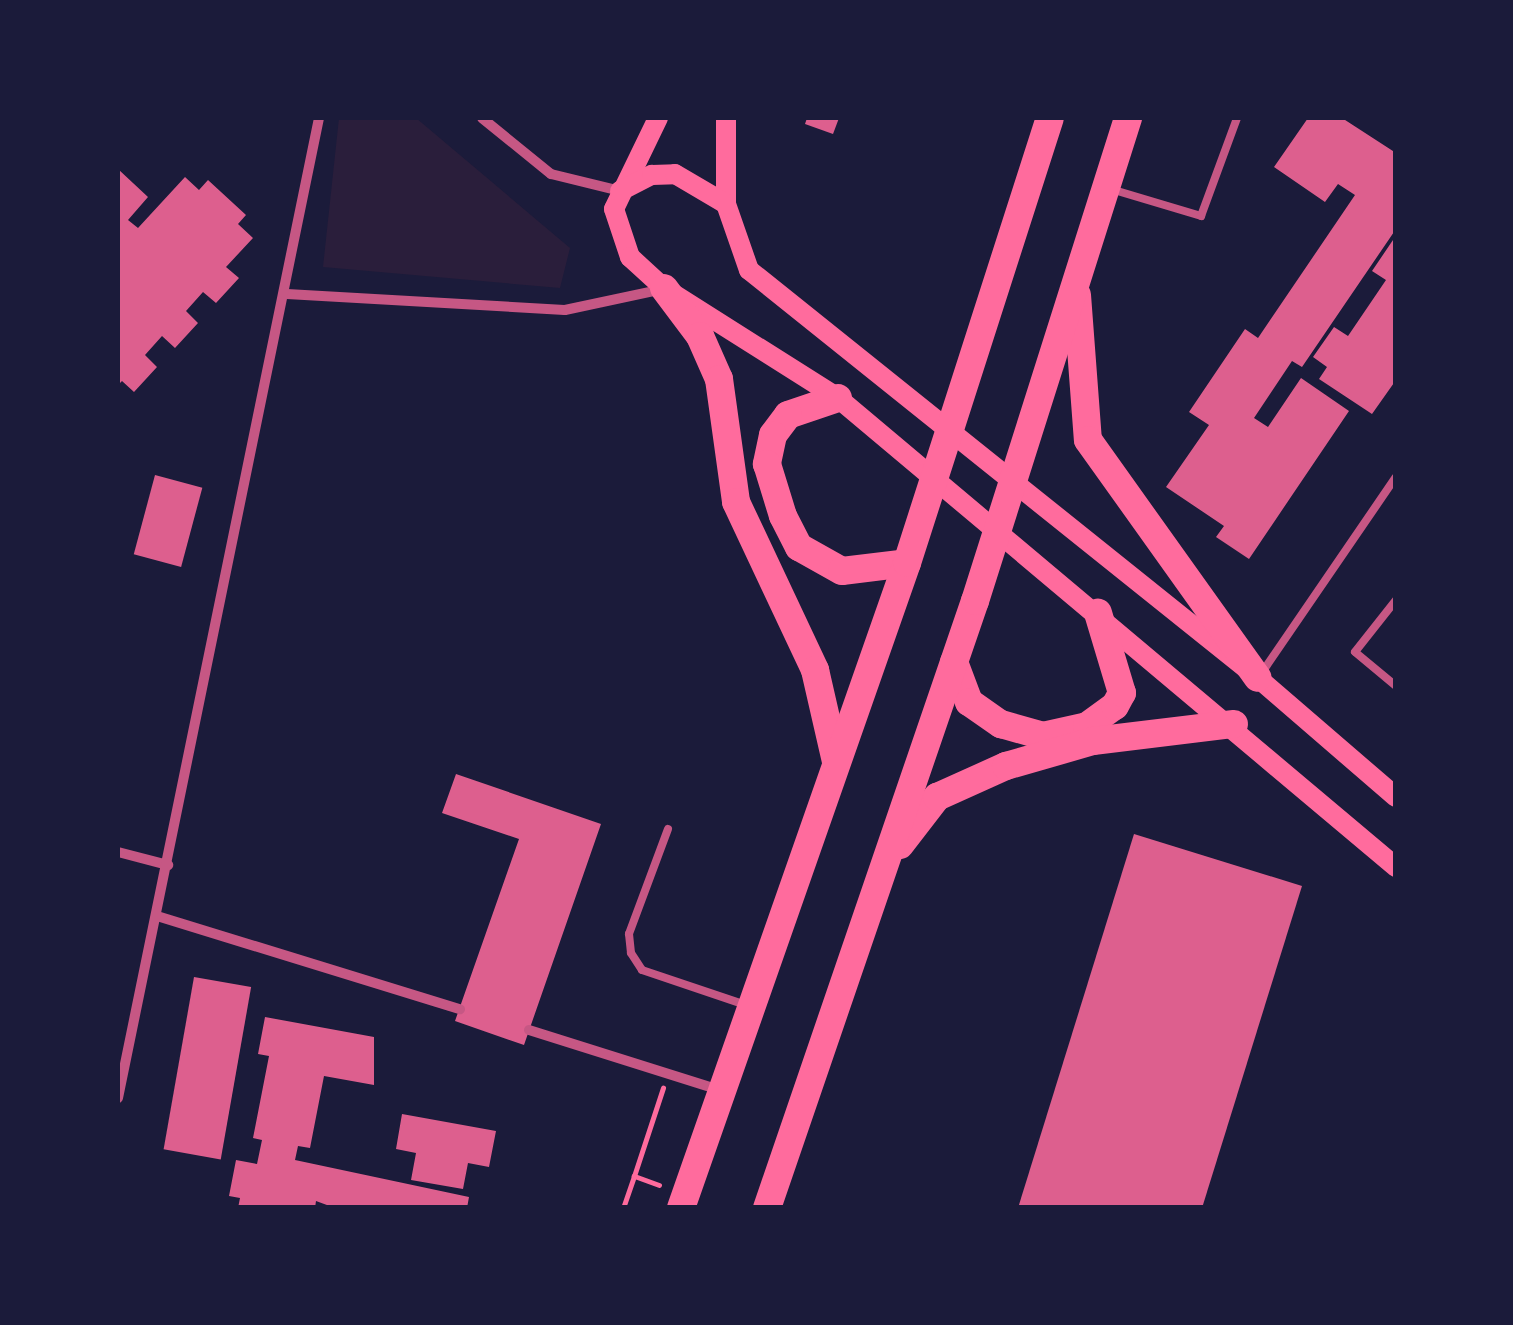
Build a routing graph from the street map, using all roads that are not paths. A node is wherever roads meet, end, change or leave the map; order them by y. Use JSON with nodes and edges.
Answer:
{"nodes":[{"id":1,"x":319,"y":118,"type":"edge"},
{"id":2,"x":482,"y":118,"type":"edge"},
{"id":3,"x":658,"y":118,"type":"edge"},
{"id":4,"x":726,"y":118,"type":"edge"},
{"id":5,"x":1050,"y":118,"type":"edge"},
{"id":6,"x":1128,"y":118,"type":"edge"},
{"id":7,"x":1237,"y":118,"type":"edge"},
{"id":8,"x":1104,"y":187,"type":"junction"},
{"id":9,"x":620,"y":191,"type":"junction"},
{"id":10,"x":726,"y":204,"type":"junction"},
{"id":11,"x":1077,"y":263,"type":"junction"},
{"id":12,"x":664,"y":288,"type":"junction"},
{"id":13,"x":287,"y":294,"type":"junction"},
{"id":14,"x":838,"y":398,"type":"junction"},
{"id":15,"x":1396,"y":476,"type":"edge"},
{"id":16,"x":907,"y":564,"type":"junction"},
{"id":17,"x":1395,"y":597,"type":"edge"},
{"id":18,"x":1098,"y":612,"type":"junction"},
{"id":19,"x":954,"y":662,"type":"junction"},
{"id":20,"x":1258,"y":678,"type":"junction"},
{"id":21,"x":1396,"y":686,"type":"edge"},
{"id":22,"x":1234,"y":724,"type":"junction"},
{"id":23,"x":836,"y":762,"type":"junction"},
{"id":24,"x":1396,"y":797,"type":"edge"},
{"id":25,"x":668,"y":829,"type":"dead end"},
{"id":26,"x":118,"y":852,"type":"edge"},
{"id":27,"x":168,"y":865,"type":"junction"},
{"id":28,"x":884,"y":866,"type":"junction"},
{"id":29,"x":1396,"y":867,"type":"edge"},
{"id":30,"x":157,"y":916,"type":"junction"},
{"id":31,"x":751,"y":1006,"type":"junction"},
{"id":32,"x":460,"y":1008,"type":"dead end"},
{"id":33,"x":529,"y":1030,"type":"dead end"},
{"id":34,"x":721,"y":1090,"type":"junction"},
{"id":35,"x":118,"y":1098,"type":"edge"},
{"id":36,"x":681,"y":1208,"type":"edge"},
{"id":37,"x":767,"y":1208,"type":"edge"}],
"edges":[{"from":1,"to":13,"type":"street"},
{"from":2,"to":9,"type":"street"},
{"from":3,"to":9,"type":"main road"},
{"from":4,"to":10,"type":"main road"},
{"from":5,"to":16,"type":"highway"},
{"from":6,"to":8,"type":"highway"},
{"from":7,"to":8,"type":"lane"},
{"from":8,"to":11,"type":"highway"},
{"from":9,"to":10,"type":"main road"},
{"from":9,"to":12,"type":"main road"},
{"from":10,"to":20,"type":"main road"},
{"from":11,"to":19,"type":"highway"},
{"from":11,"to":20,"type":"highway"},
{"from":12,"to":13,"type":"street"},
{"from":12,"to":14,"type":"main road"},
{"from":12,"to":23,"type":"highway"},
{"from":13,"to":27,"type":"street"},
{"from":14,"to":16,"type":"highway"},
{"from":14,"to":18,"type":"main road"},
{"from":15,"to":20,"type":"lane"},
{"from":16,"to":23,"type":"highway"},
{"from":17,"to":21,"type":"lane"},
{"from":18,"to":19,"type":"highway"},
{"from":18,"to":22,"type":"main road"},
{"from":19,"to":28,"type":"highway"},
{"from":20,"to":24,"type":"main road"},
{"from":22,"to":28,"type":"highway"},
{"from":22,"to":29,"type":"main road"},
{"from":23,"to":31,"type":"highway"},
{"from":25,"to":31,"type":"lane"},
{"from":26,"to":27,"type":"street"},
{"from":27,"to":30,"type":"street"},
{"from":28,"to":37,"type":"highway"},
{"from":30,"to":32,"type":"street"},
{"from":30,"to":35,"type":"street"},
{"from":31,"to":34,"type":"highway"},
{"from":33,"to":34,"type":"street"},
{"from":34,"to":36,"type":"highway"}]}
